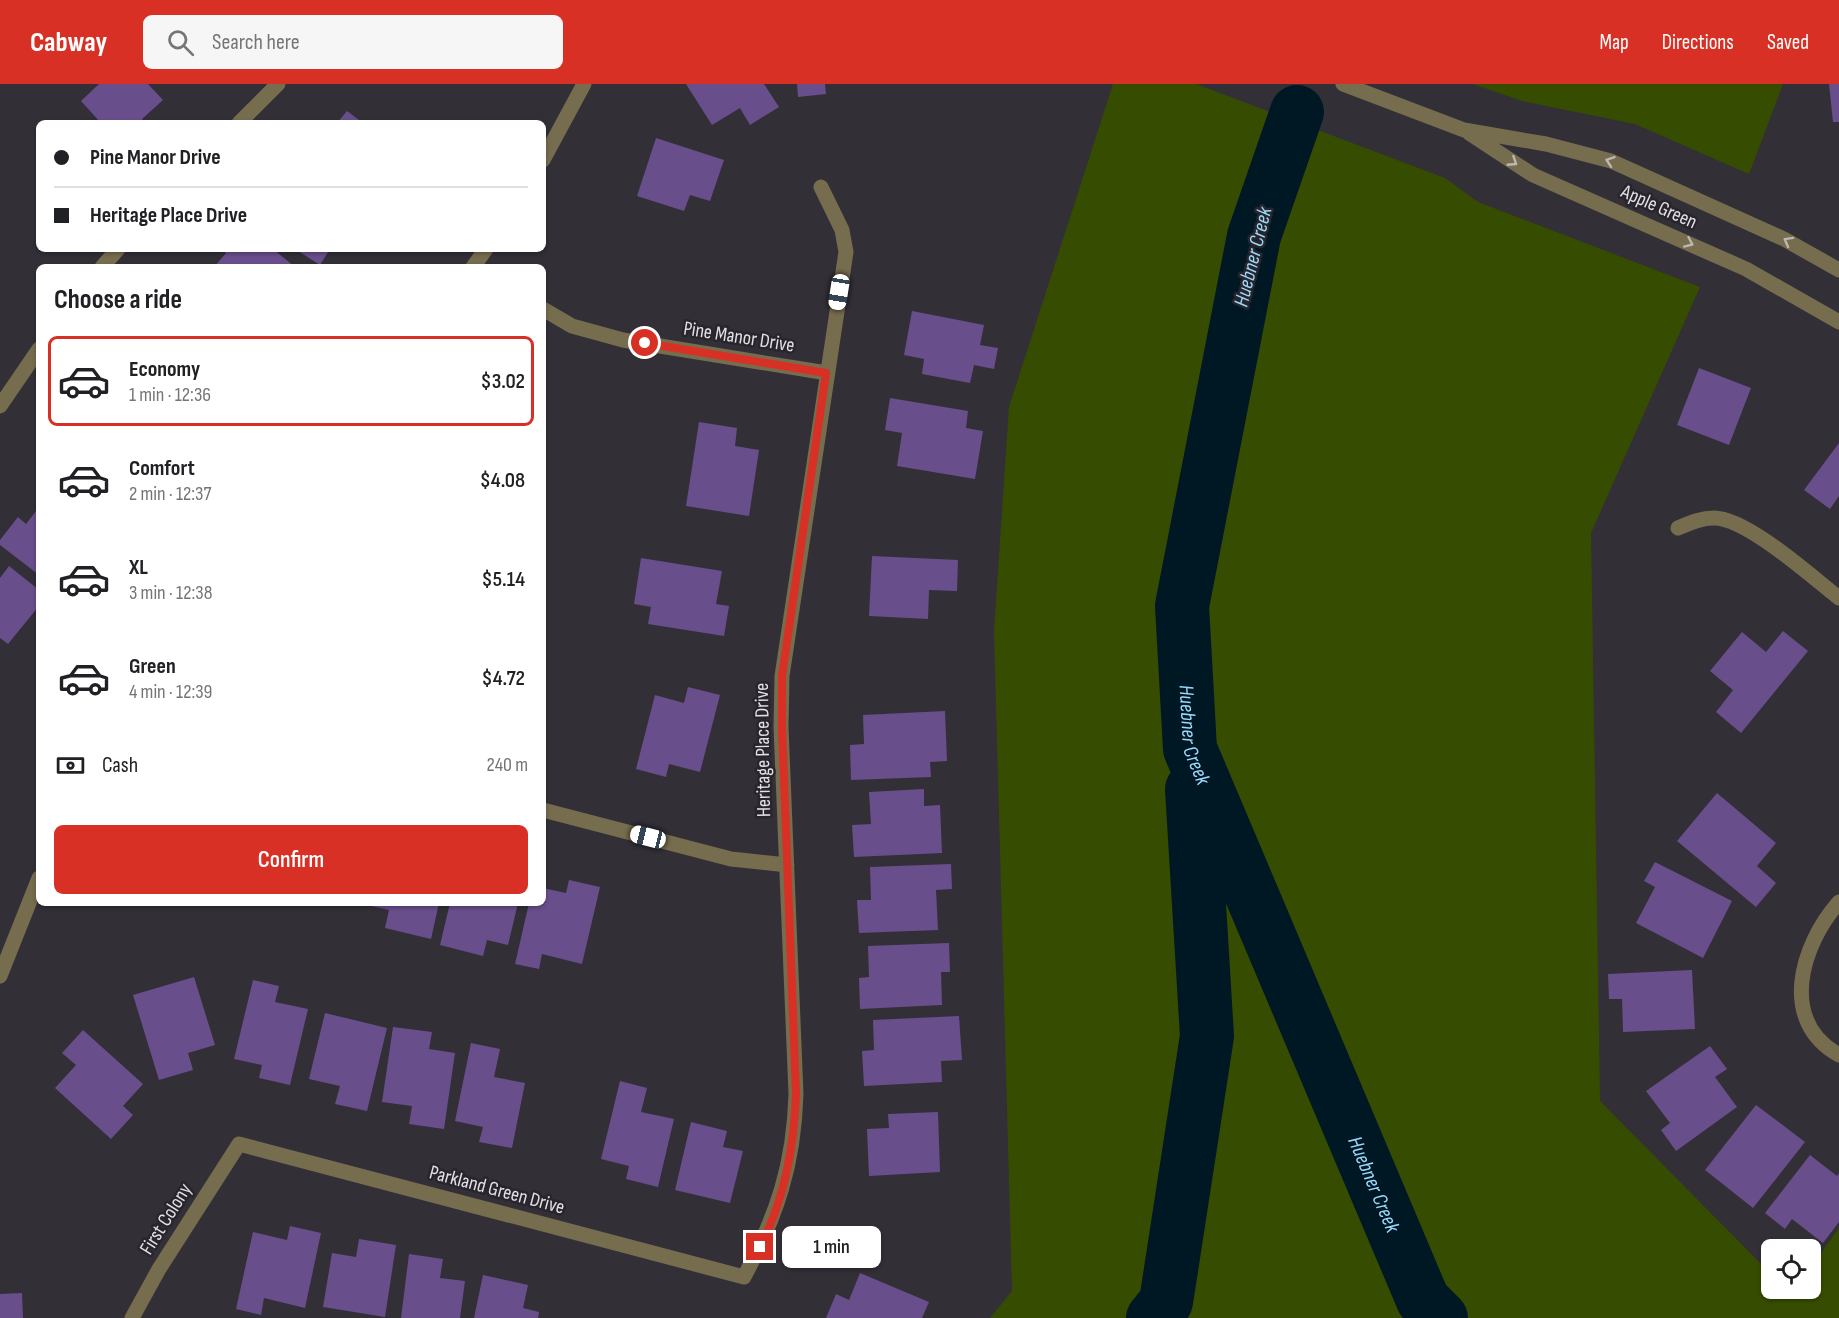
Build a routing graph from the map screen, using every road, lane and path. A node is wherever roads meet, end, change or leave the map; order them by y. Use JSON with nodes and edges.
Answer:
{"nodes":[{"id":1,"x":278,"y":84,"type":"edge"},
{"id":2,"x":584,"y":84,"type":"edge"},
{"id":3,"x":1343,"y":84,"type":"edge"},
{"id":4,"x":242,"y":120,"type":"edge"},
{"id":5,"x":1464,"y":130,"type":"junction"},
{"id":6,"x":546,"y":154,"type":"edge"},
{"id":7,"x":822,"y":187,"type":"dead end"},
{"id":8,"x":115,"y":252,"type":"edge"},
{"id":9,"x":105,"y":264,"type":"edge"},
{"id":10,"x":1839,"y":270,"type":"edge"},
{"id":11,"x":546,"y":311,"type":"edge"},
{"id":12,"x":1839,"y":322,"type":"edge"},
{"id":13,"x":36,"y":353,"type":"edge"},
{"id":14,"x":826,"y":373,"type":"junction"},
{"id":15,"x":0,"y":406,"type":"edge"},
{"id":16,"x":1678,"y":528,"type":"dead end"},
{"id":17,"x":1839,"y":598,"type":"edge"},
{"id":18,"x":546,"y":811,"type":"edge"},
{"id":19,"x":787,"y":866,"type":"junction"},
{"id":20,"x":36,"y":886,"type":"edge"},
{"id":21,"x":1839,"y":902,"type":"edge"},
{"id":22,"x":0,"y":976,"type":"edge"},
{"id":23,"x":1839,"y":1055,"type":"edge"},
{"id":24,"x":239,"y":1144,"type":"joint"},
{"id":25,"x":744,"y":1277,"type":"joint"},
{"id":26,"x":132,"y":1318,"type":"edge"}],
"edges":[{"from":1,"to":4,"type":"street"},
{"from":2,"to":6,"type":"street"},
{"from":3,"to":5,"type":"street","name":"Apple Green"},
{"from":10,"to":5,"type":"street","name":"Apple Green","one_way":true},
{"from":5,"to":12,"type":"street","name":"Apple Green","one_way":true},
{"from":7,"to":14,"type":"street","name":"Heritage Place Drive"},
{"from":8,"to":9,"type":"street"},
{"from":11,"to":14,"type":"street","name":"Pine Manor Drive"},
{"from":13,"to":15,"type":"street"},
{"from":14,"to":19,"type":"street","name":"Heritage Place Drive"},
{"from":16,"to":17,"type":"street"},
{"from":18,"to":19,"type":"street"},
{"from":19,"to":25,"type":"street","name":"Heritage Place Drive"},
{"from":20,"to":22,"type":"street"},
{"from":21,"to":23,"type":"street"},
{"from":24,"to":25,"type":"street","name":"Parkland Green Drive"},
{"from":24,"to":26,"type":"street","name":"First Colony"}]}
